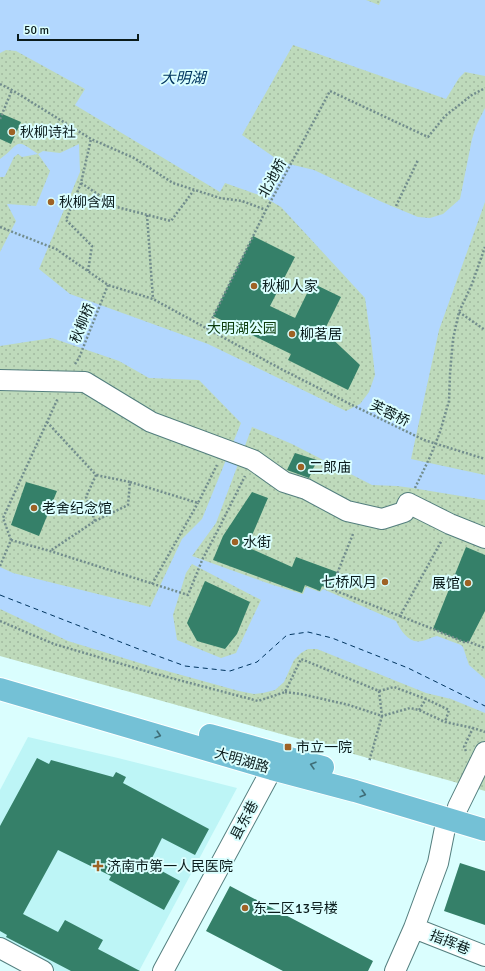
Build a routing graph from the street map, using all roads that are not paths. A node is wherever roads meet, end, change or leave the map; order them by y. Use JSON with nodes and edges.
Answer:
{"nodes":[{"id":1,"x":0,"y":380,"type":"edge"},
{"id":2,"x":485,"y":538,"type":"edge"},
{"id":3,"x":0,"y":676,"type":"edge"},
{"id":4,"x":0,"y":689,"type":"edge"},
{"id":5,"x":484,"y":754,"type":"edge"},
{"id":6,"x":275,"y":761,"type":"junction"},
{"id":7,"x":452,"y":812,"type":"junction"},
{"id":8,"x":485,"y":815,"type":"edge"},
{"id":9,"x":485,"y":830,"type":"edge"},
{"id":10,"x":414,"y":928,"type":"junction"},
{"id":11,"x":0,"y":948,"type":"edge"},
{"id":12,"x":485,"y":956,"type":"edge"},
{"id":13,"x":43,"y":971,"type":"edge"},
{"id":14,"x":163,"y":971,"type":"edge"},
{"id":15,"x":395,"y":971,"type":"edge"}],
"edges":[{"from":1,"to":2,"type":"street"},
{"from":3,"to":6,"type":"main road","name":"大明湖路"},
{"from":4,"to":6,"type":"main road","name":"大明湖路","one_way":true},
{"from":5,"to":7,"type":"street"},
{"from":6,"to":7,"type":"main road","name":"大明湖路"},
{"from":6,"to":14,"type":"street","name":"县东巷"},
{"from":7,"to":8,"type":"main road","name":"大明湖路"},
{"from":7,"to":9,"type":"main road","name":"大明湖路"},
{"from":7,"to":10,"type":"street"},
{"from":10,"to":12,"type":"street","name":"指挥巷"},
{"from":10,"to":15,"type":"street"},
{"from":11,"to":13,"type":"street"}]}
